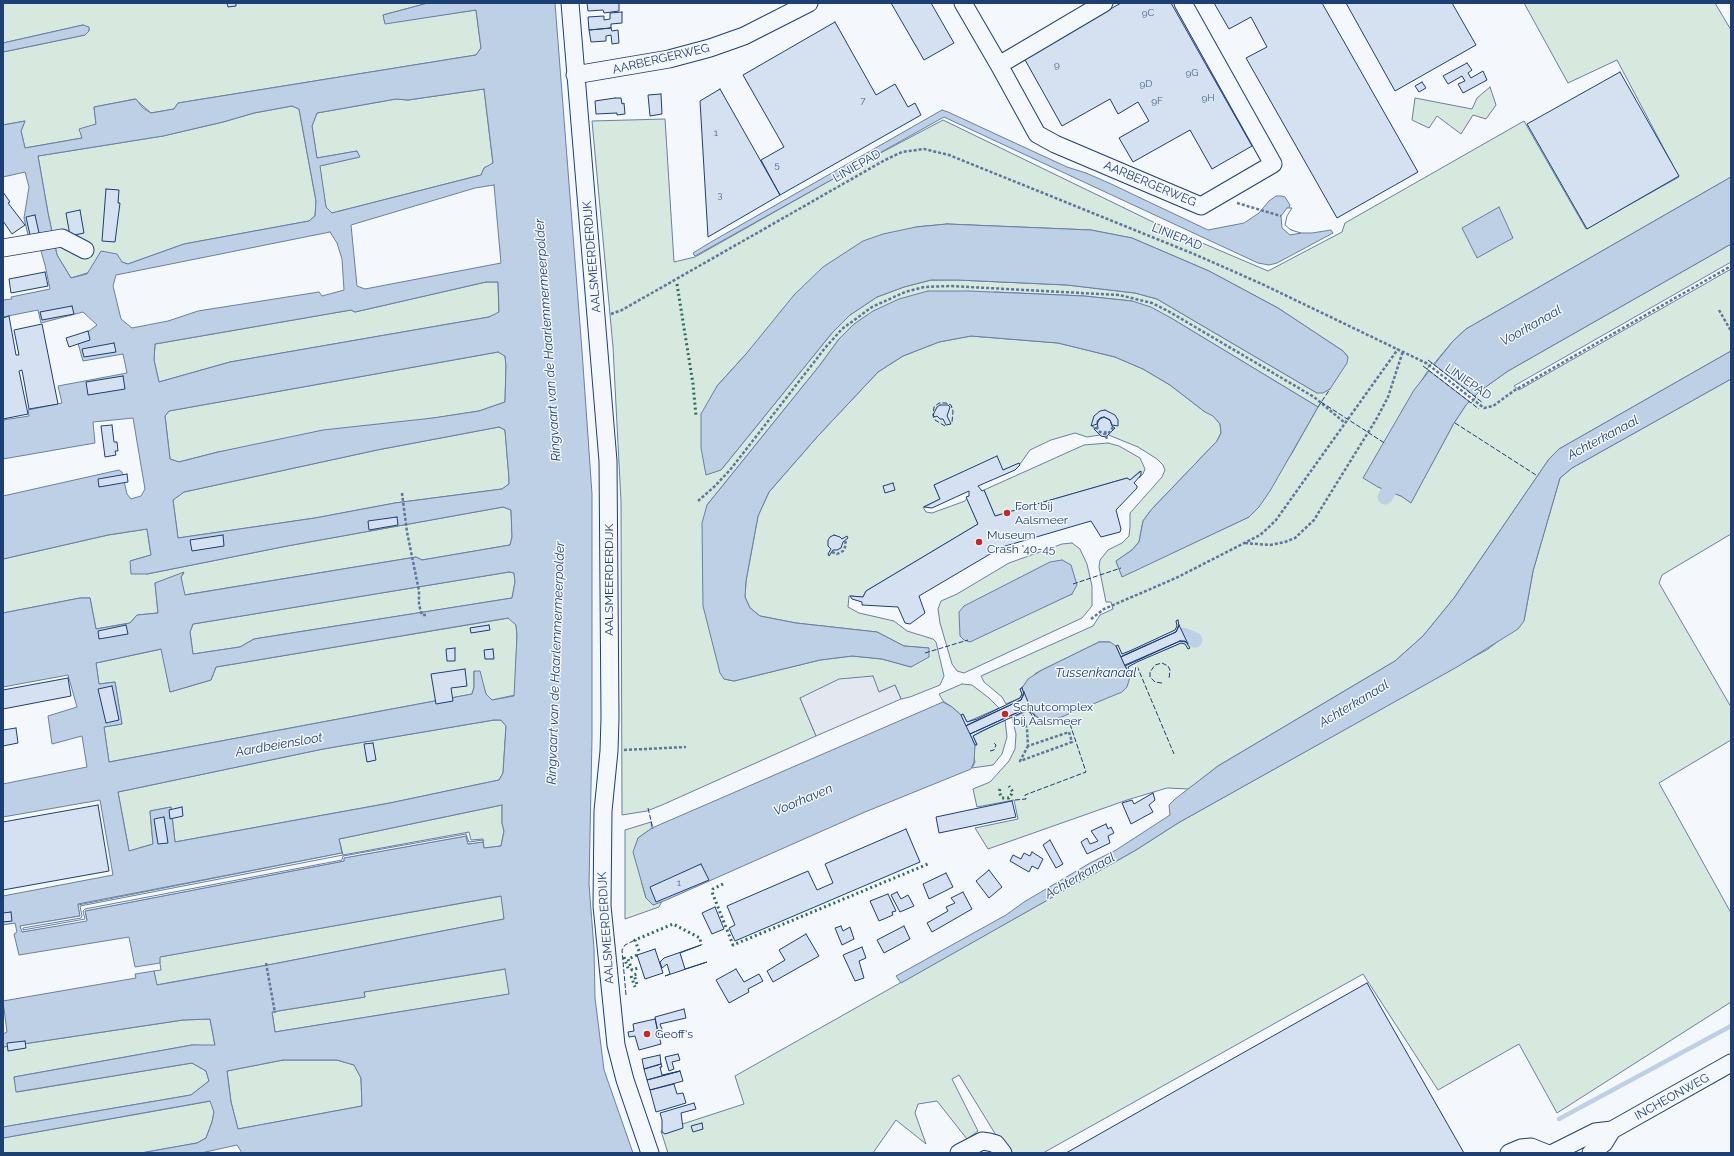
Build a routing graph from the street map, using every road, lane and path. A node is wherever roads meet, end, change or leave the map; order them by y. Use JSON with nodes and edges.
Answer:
{"nodes":[{"id":1,"x":570,"y":3,"type":"edge"},
{"id":2,"x":809,"y":3,"type":"edge"},
{"id":3,"x":963,"y":3,"type":"edge"},
{"id":4,"x":1104,"y":3,"type":"edge"},
{"id":5,"x":1183,"y":3,"type":"edge"},
{"id":6,"x":999,"y":65,"type":"junction"},
{"id":7,"x":575,"y":76,"type":"junction"},
{"id":8,"x":1233,"y":202,"type":"dead end"},
{"id":9,"x":1281,"y":216,"type":"dead end"},
{"id":10,"x":3,"y":248,"type":"edge"},
{"id":11,"x":85,"y":250,"type":"dead end"},
{"id":12,"x":1731,"y":266,"type":"edge"},
{"id":13,"x":1719,"y":310,"type":"dead end"},
{"id":14,"x":597,"y":316,"type":"junction"},
{"id":15,"x":1731,"y":331,"type":"edge"},
{"id":16,"x":1398,"y":349,"type":"junction"},
{"id":17,"x":1403,"y":351,"type":"junction"},
{"id":18,"x":1344,"y":424,"type":"junction"},
{"id":19,"x":1096,"y":427,"type":"dead end"},
{"id":20,"x":1113,"y":428,"type":"dead end"},
{"id":21,"x":1106,"y":433,"type":"junction"},
{"id":22,"x":1107,"y":440,"type":"dead end"},
{"id":23,"x":402,"y":493,"type":"dead end"},
{"id":24,"x":698,"y":501,"type":"dead end"},
{"id":25,"x":845,"y":540,"type":"dead end"},
{"id":26,"x":1245,"y":543,"type":"junction"},
{"id":27,"x":832,"y":552,"type":"dead end"},
{"id":28,"x":426,"y":615,"type":"dead end"},
{"id":29,"x":1091,"y":619,"type":"dead end"},
{"id":30,"x":1023,"y":715,"type":"dead end"},
{"id":31,"x":1028,"y":746,"type":"junction"},
{"id":32,"x":686,"y":747,"type":"dead end"},
{"id":33,"x":609,"y":751,"type":"junction"},
{"id":34,"x":266,"y":963,"type":"dead end"},
{"id":35,"x":275,"y":1013,"type":"dead end"},
{"id":36,"x":1731,"y":1063,"type":"edge"},
{"id":37,"x":1612,"y":1130,"type":"junction"},
{"id":38,"x":650,"y":1153,"type":"edge"},
{"id":39,"x":959,"y":1153,"type":"edge"},
{"id":40,"x":1003,"y":1153,"type":"edge"},
{"id":41,"x":1509,"y":1153,"type":"edge"},
{"id":42,"x":1546,"y":1153,"type":"edge"},
{"id":43,"x":1553,"y":1153,"type":"edge"},
{"id":44,"x":1591,"y":1153,"type":"edge"}],
"edges":[{"from":1,"to":7,"type":"street","name":"AALSMEERDERDIJK"},
{"from":2,"to":7,"type":"street","name":"AARBERGERWEG"},
{"from":3,"to":6,"type":"street","name":"AARBERGERWEG"},
{"from":4,"to":6,"type":"street"},
{"from":5,"to":6,"type":"street","name":"AARBERGERWEG"},
{"from":7,"to":14,"type":"street","name":"AALSMEERDERDIJK"},
{"from":8,"to":9,"type":"path"},
{"from":10,"to":11,"type":"street"},
{"from":12,"to":17,"type":"path","name":"LINIEPAD"},
{"from":13,"to":15,"type":"path"},
{"from":14,"to":16,"type":"path","name":"LINIEPAD"},
{"from":14,"to":33,"type":"street","name":"AALSMEERDERDIJK"},
{"from":16,"to":17,"type":"path","name":"LINIEPAD"},
{"from":16,"to":18,"type":"path"},
{"from":17,"to":26,"type":"path"},
{"from":18,"to":24,"type":"path"},
{"from":18,"to":26,"type":"path"},
{"from":19,"to":21,"type":"path"},
{"from":20,"to":21,"type":"path"},
{"from":21,"to":22,"type":"path"},
{"from":23,"to":28,"type":"path"},
{"from":25,"to":27,"type":"path"},
{"from":26,"to":29,"type":"path"},
{"from":30,"to":31,"type":"path"},
{"from":31,"to":31,"type":"path"},
{"from":32,"to":33,"type":"path"},
{"from":33,"to":38,"type":"street","name":"AALSMEERDERDIJK"},
{"from":34,"to":35,"type":"path"},
{"from":36,"to":37,"type":"street","name":"INCHEONWEG"},
{"from":37,"to":43,"type":"street","name":"INCHEONWEG"},
{"from":37,"to":44,"type":"street","name":"INCHEONWEG"},
{"from":39,"to":40,"type":"street"},
{"from":41,"to":42,"type":"street"}]}
